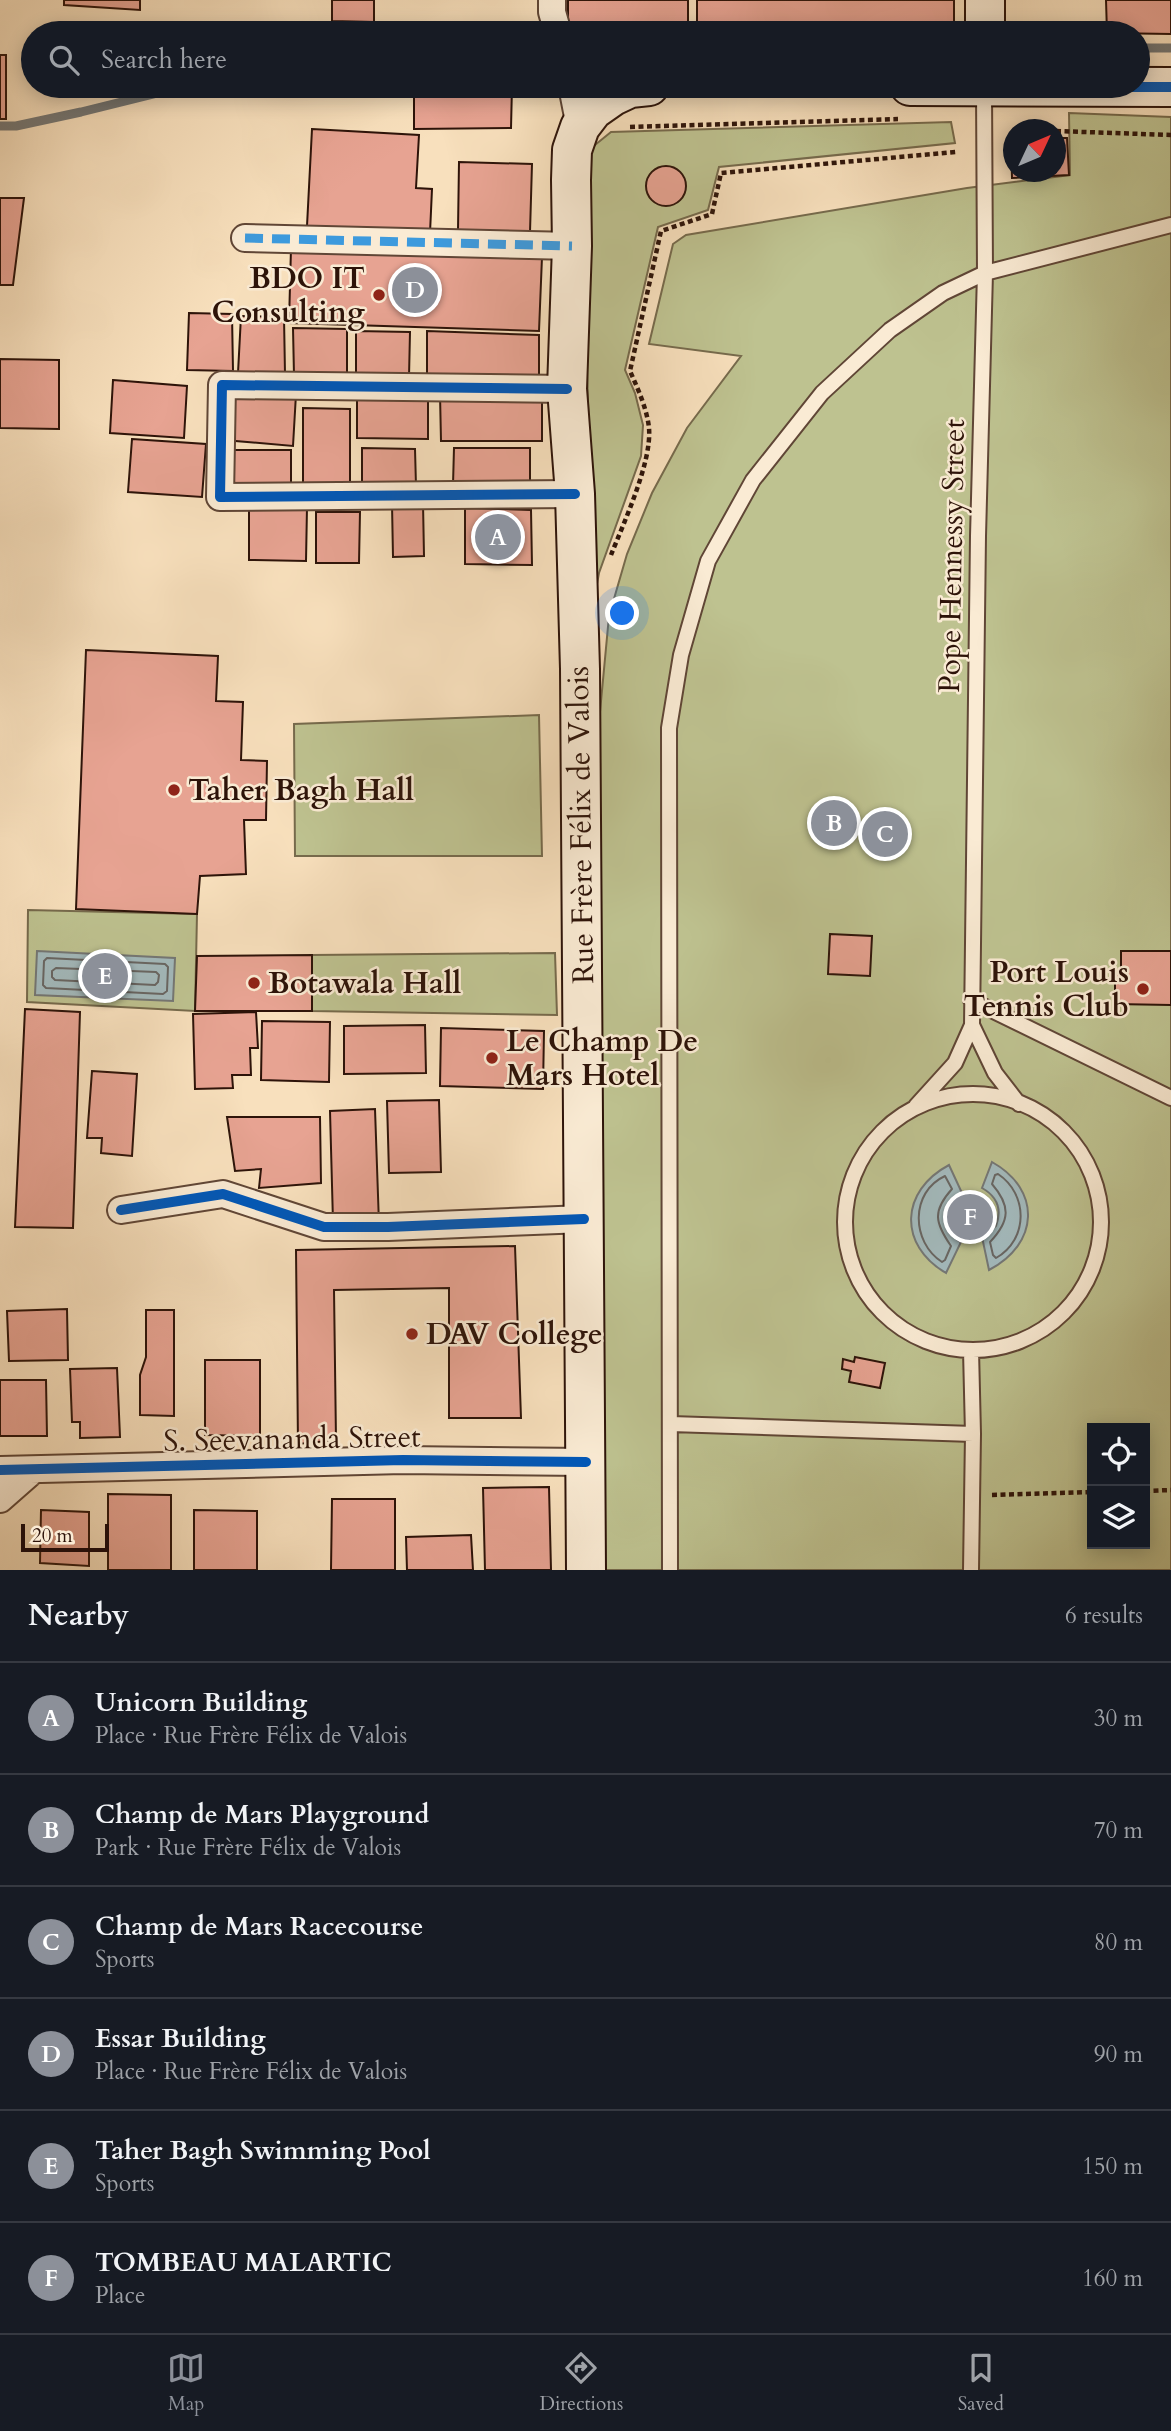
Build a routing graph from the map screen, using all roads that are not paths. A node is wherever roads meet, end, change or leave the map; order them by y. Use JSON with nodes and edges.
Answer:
{"nodes":[{"id":1,"x":552,"y":0,"type":"edge"},
{"id":2,"x":985,"y":0,"type":"edge"},
{"id":3,"x":555,"y":21,"type":"edge"},
{"id":4,"x":985,"y":21,"type":"edge"},
{"id":5,"x":1150,"y":88,"type":"edge"},
{"id":6,"x":1171,"y":88,"type":"edge"},
{"id":7,"x":574,"y":98,"type":"edge"},
{"id":8,"x":925,"y":98,"type":"edge"},
{"id":9,"x":984,"y":98,"type":"edge"},
{"id":10,"x":905,"y":102,"type":"edge"},
{"id":11,"x":627,"y":103,"type":"edge"},
{"id":12,"x":580,"y":127,"type":"junction"},
{"id":13,"x":1171,"y":225,"type":"edge"},
{"id":14,"x":245,"y":238,"type":"dead end"},
{"id":15,"x":572,"y":246,"type":"junction"},
{"id":16,"x":985,"y":273,"type":"junction"},
{"id":17,"x":567,"y":389,"type":"junction"},
{"id":18,"x":575,"y":494,"type":"junction"},
{"id":19,"x":971,"y":1000,"type":"junction"},
{"id":20,"x":972,"y":1026,"type":"junction"},
{"id":21,"x":1171,"y":1098,"type":"edge"},
{"id":22,"x":1019,"y":1104,"type":"junction"},
{"id":23,"x":916,"y":1106,"type":"junction"},
{"id":24,"x":121,"y":1210,"type":"dead end"},
{"id":25,"x":584,"y":1219,"type":"junction"},
{"id":26,"x":971,"y":1350,"type":"junction"},
{"id":27,"x":671,"y":1424,"type":"junction"},
{"id":28,"x":973,"y":1434,"type":"junction"},
{"id":29,"x":586,"y":1462,"type":"junction"},
{"id":30,"x":0,"y":1470,"type":"edge"},
{"id":31,"x":33,"y":1470,"type":"junction"},
{"id":32,"x":0,"y":1499,"type":"edge"},
{"id":33,"x":586,"y":1570,"type":"edge"},
{"id":34,"x":670,"y":1570,"type":"edge"},
{"id":35,"x":971,"y":1570,"type":"edge"}],
"edges":[{"from":1,"to":3,"type":"street"},
{"from":2,"to":4,"type":"main road"},
{"from":5,"to":6,"type":"main road"},
{"from":7,"to":12,"type":"street"},
{"from":8,"to":10,"type":"main road"},
{"from":9,"to":16,"type":"lane","name":"Pope Hennessy Street"},
{"from":11,"to":12,"type":"main road"},
{"from":12,"to":15,"type":"main road","name":"Rue Frère Félix de Valois"},
{"from":13,"to":16,"type":"lane"},
{"from":14,"to":15,"type":"street"},
{"from":15,"to":17,"type":"main road","name":"Rue Frère Félix de Valois"},
{"from":16,"to":19,"type":"lane","name":"Pope Hennessy Street"},
{"from":16,"to":27,"type":"lane"},
{"from":17,"to":18,"type":"main road","name":"Rue Frère Félix de Valois"},
{"from":17,"to":18,"type":"street"},
{"from":18,"to":25,"type":"main road","name":"Rue Frère Félix de Valois"},
{"from":19,"to":20,"type":"lane","name":"Pope Hennessy Street"},
{"from":19,"to":21,"type":"lane"},
{"from":20,"to":22,"type":"lane"},
{"from":20,"to":23,"type":"lane"},
{"from":22,"to":23,"type":"lane"},
{"from":22,"to":26,"type":"lane"},
{"from":23,"to":26,"type":"lane"},
{"from":24,"to":25,"type":"street"},
{"from":25,"to":29,"type":"main road","name":"Rue Frère Félix de Valois"},
{"from":26,"to":28,"type":"lane"},
{"from":27,"to":28,"type":"lane"},
{"from":27,"to":34,"type":"lane"},
{"from":28,"to":35,"type":"lane"},
{"from":29,"to":31,"type":"street","name":"S. Seevananda Street"},
{"from":29,"to":33,"type":"main road","name":"Rue Frère Félix de Valois"},
{"from":30,"to":31,"type":"street","name":"S. Seevananda Street"},
{"from":31,"to":32,"type":"street"}]}
